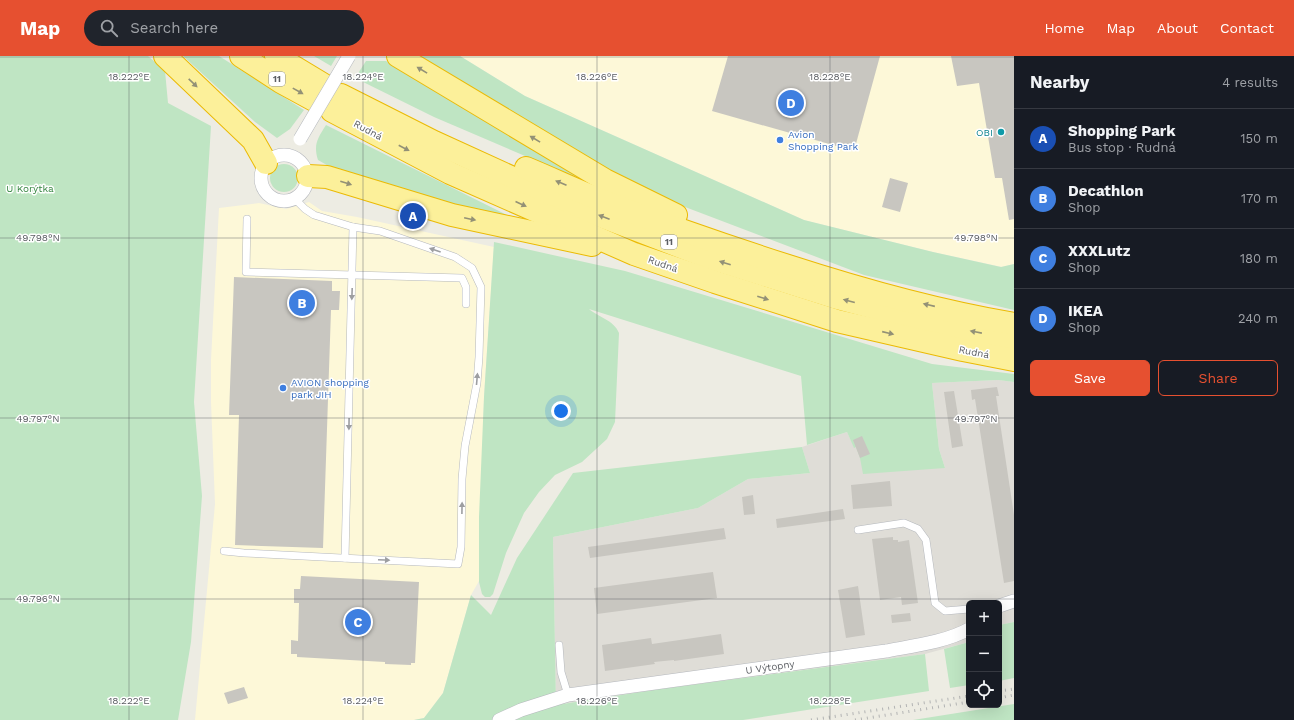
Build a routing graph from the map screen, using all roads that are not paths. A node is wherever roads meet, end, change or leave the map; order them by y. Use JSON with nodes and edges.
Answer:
{"nodes":[{"id":1,"x":165,"y":56,"type":"edge"},
{"id":2,"x":241,"y":56,"type":"edge"},
{"id":3,"x":276,"y":56,"type":"edge"},
{"id":4,"x":287,"y":56,"type":"edge"},
{"id":5,"x":349,"y":56,"type":"edge"},
{"id":6,"x":398,"y":56,"type":"edge"},
{"id":7,"x":331,"y":92,"type":"junction"},
{"id":8,"x":293,"y":156,"type":"junction"},
{"id":9,"x":266,"y":164,"type":"junction"},
{"id":10,"x":308,"y":176,"type":"junction"},
{"id":11,"x":296,"y":199,"type":"junction"},
{"id":12,"x":247,"y":219,"type":"dead end"},
{"id":13,"x":353,"y":227,"type":"junction"},
{"id":14,"x":634,"y":254,"type":"junction"},
{"id":15,"x":352,"y":274,"type":"junction"},
{"id":16,"x":822,"y":277,"type":"junction"},
{"id":17,"x":466,"y":304,"type":"dead end"},
{"id":18,"x":1012,"y":327,"type":"edge"},
{"id":19,"x":1014,"y":360,"type":"edge"},
{"id":20,"x":858,"y":530,"type":"dead end"},
{"id":21,"x":224,"y":551,"type":"dead end"},
{"id":22,"x":346,"y":558,"type":"junction"},
{"id":23,"x":1014,"y":601,"type":"edge"},
{"id":24,"x":1002,"y":605,"type":"edge"},
{"id":25,"x":966,"y":609,"type":"edge"},
{"id":26,"x":966,"y":631,"type":"edge"},
{"id":27,"x":559,"y":645,"type":"dead end"},
{"id":28,"x":568,"y":695,"type":"junction"},
{"id":29,"x":499,"y":720,"type":"edge"}],
"edges":[{"from":1,"to":9,"type":"highway","one_way":true},
{"from":2,"to":7,"type":"highway","name":"Rudná","number":"11","one_way":true},
{"from":3,"to":7,"type":"highway","name":"Rudná","number":"11"},
{"from":4,"to":7,"type":"highway"},
{"from":5,"to":8,"type":"street","bridge":true},
{"from":16,"to":6,"type":"highway","one_way":true},
{"from":7,"to":14,"type":"highway","name":"Rudná","number":"11","one_way":true},
{"from":16,"to":7,"type":"highway","one_way":true},
{"from":18,"to":7,"type":"highway","name":"Rudná","number":"11","one_way":true},
{"from":8,"to":9,"type":"street"},
{"from":8,"to":10,"type":"street"},
{"from":9,"to":11,"type":"street"},
{"from":10,"to":11,"type":"street"},
{"from":10,"to":14,"type":"highway","one_way":true},
{"from":11,"to":13,"type":"lane"},
{"from":12,"to":15,"type":"lane"},
{"from":13,"to":15,"type":"lane"},
{"from":22,"to":13,"type":"lane","one_way":true},
{"from":14,"to":19,"type":"highway","name":"Rudná","number":"11","one_way":true},
{"from":15,"to":17,"type":"lane"},
{"from":15,"to":22,"type":"lane","one_way":true},
{"from":18,"to":16,"type":"highway","one_way":true},
{"from":20,"to":25,"type":"lane"},
{"from":21,"to":22,"type":"lane"},
{"from":23,"to":24,"type":"street"},
{"from":26,"to":28,"type":"street","name":"U Výtopny"},
{"from":27,"to":28,"type":"lane"},
{"from":28,"to":29,"type":"street","name":"U Výtopny"}]}
